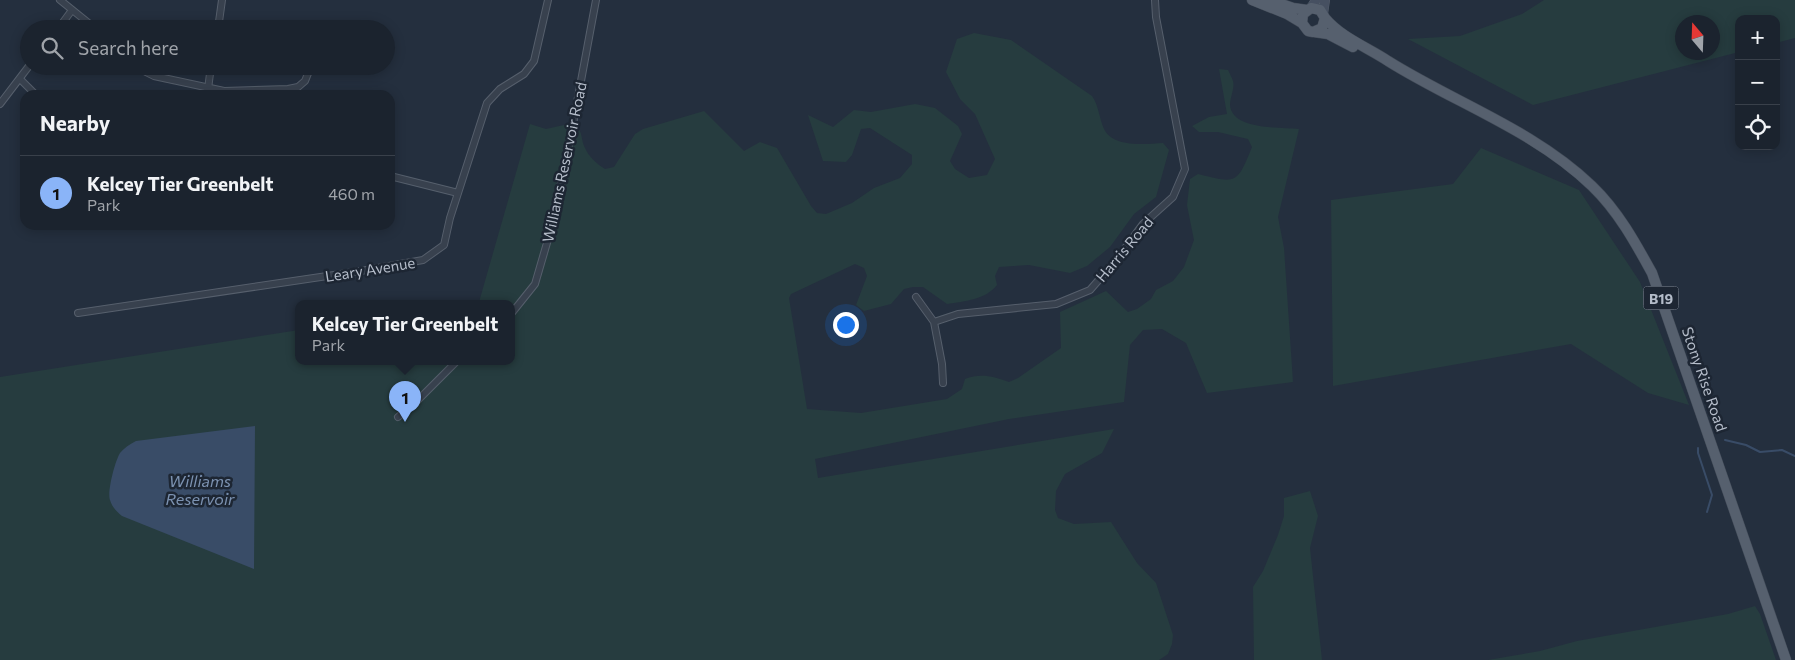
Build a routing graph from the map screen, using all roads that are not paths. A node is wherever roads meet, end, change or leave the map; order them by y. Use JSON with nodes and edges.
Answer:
{"nodes":[{"id":1,"x":60,"y":0,"type":"edge"},
{"id":2,"x":222,"y":0,"type":"edge"},
{"id":3,"x":548,"y":0,"type":"edge"},
{"id":4,"x":596,"y":0,"type":"edge"},
{"id":5,"x":1155,"y":0,"type":"edge"},
{"id":6,"x":1252,"y":0,"type":"edge"},
{"id":7,"x":1270,"y":0,"type":"edge"},
{"id":8,"x":1324,"y":0,"type":"edge"},
{"id":9,"x":1311,"y":6,"type":"edge"},
{"id":10,"x":72,"y":10,"type":"junction"},
{"id":11,"x":1324,"y":16,"type":"junction"},
{"id":12,"x":65,"y":20,"type":"edge"},
{"id":13,"x":85,"y":20,"type":"edge"},
{"id":14,"x":219,"y":20,"type":"edge"},
{"id":15,"x":1302,"y":23,"type":"junction"},
{"id":16,"x":1313,"y":32,"type":"junction"},
{"id":17,"x":1406,"y":72,"type":"junction"},
{"id":18,"x":22,"y":75,"type":"edge"},
{"id":19,"x":152,"y":75,"type":"edge"},
{"id":20,"x":210,"y":75,"type":"edge"},
{"id":21,"x":307,"y":75,"type":"edge"},
{"id":22,"x":20,"y":78,"type":"junction"},
{"id":23,"x":208,"y":89,"type":"junction"},
{"id":24,"x":31,"y":90,"type":"edge"},
{"id":25,"x":216,"y":90,"type":"edge"},
{"id":26,"x":256,"y":90,"type":"edge"},
{"id":27,"x":0,"y":104,"type":"edge"},
{"id":28,"x":395,"y":177,"type":"edge"},
{"id":29,"x":458,"y":193,"type":"junction"},
{"id":30,"x":916,"y":297,"type":"dead end"},
{"id":31,"x":515,"y":309,"type":"edge"},
{"id":32,"x":78,"y":313,"type":"dead end"},
{"id":33,"x":934,"y":322,"type":"junction"},
{"id":34,"x":453,"y":365,"type":"edge"},
{"id":35,"x":943,"y":383,"type":"dead end"},
{"id":36,"x":398,"y":417,"type":"dead end"},
{"id":37,"x":1786,"y":660,"type":"edge"}],
"edges":[{"from":1,"to":10,"type":"street"},
{"from":2,"to":14,"type":"street"},
{"from":3,"to":29,"type":"street","name":"Leary Avenue"},
{"from":4,"to":31,"type":"street","name":"Williams Reservoir Road"},
{"from":5,"to":33,"type":"street","name":"Harris Road"},
{"from":6,"to":15,"type":"main road","number":"B19"},
{"from":7,"to":9,"type":"main road","number":"B19"},
{"from":8,"to":11,"type":"main road"},
{"from":9,"to":11,"type":"main road","number":"B19"},
{"from":9,"to":15,"type":"main road"},
{"from":10,"to":12,"type":"street"},
{"from":10,"to":13,"type":"street"},
{"from":11,"to":16,"type":"main road"},
{"from":11,"to":17,"type":"main road","name":"Stony Rise Road","number":"B19"},
{"from":15,"to":16,"type":"main road","number":"B19"},
{"from":16,"to":17,"type":"main road","name":"Stony Rise Road","number":"B19"},
{"from":17,"to":37,"type":"main road","name":"Stony Rise Road","number":"B19"},
{"from":18,"to":22,"type":"street"},
{"from":19,"to":23,"type":"street"},
{"from":20,"to":23,"type":"street"},
{"from":21,"to":26,"type":"street"},
{"from":22,"to":24,"type":"street"},
{"from":22,"to":27,"type":"street"},
{"from":23,"to":25,"type":"street"},
{"from":28,"to":29,"type":"street"},
{"from":29,"to":32,"type":"street","name":"Leary Avenue"},
{"from":30,"to":33,"type":"street"},
{"from":33,"to":35,"type":"street"},
{"from":34,"to":36,"type":"street"}]}
